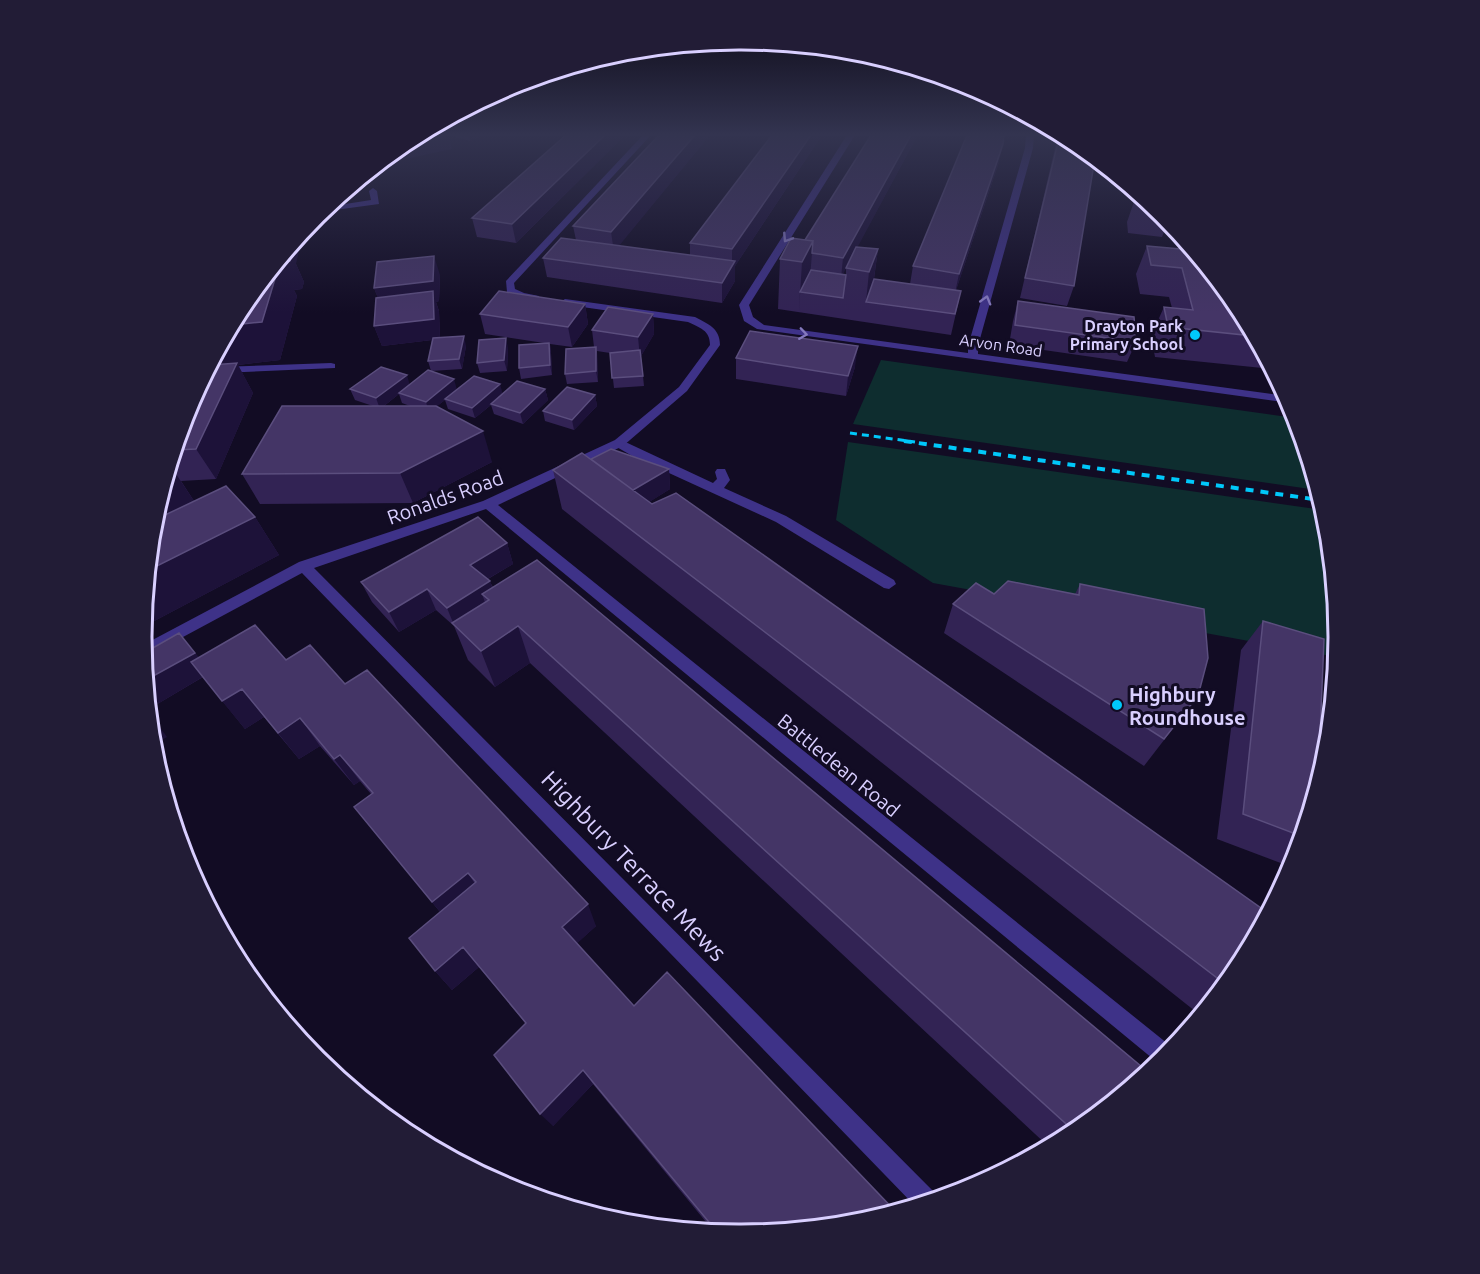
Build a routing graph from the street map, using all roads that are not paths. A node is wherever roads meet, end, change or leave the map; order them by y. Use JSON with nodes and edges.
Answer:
{"nodes":[{"id":1,"x":374,"y":194,"type":"edge"},
{"id":2,"x":592,"y":194,"type":"edge"},
{"id":3,"x":814,"y":194,"type":"edge"},
{"id":4,"x":1016,"y":194,"type":"edge"},
{"id":5,"x":340,"y":207,"type":"edge"},
{"id":6,"x":973,"y":357,"type":"junction"},
{"id":7,"x":331,"y":366,"type":"dead end"},
{"id":8,"x":217,"y":370,"type":"edge"},
{"id":9,"x":1277,"y":398,"type":"edge"},
{"id":10,"x":619,"y":443,"type":"junction"},
{"id":11,"x":721,"y":472,"type":"dead end"},
{"id":12,"x":715,"y":489,"type":"junction"},
{"id":13,"x":488,"y":504,"type":"junction"},
{"id":14,"x":304,"y":566,"type":"junction"},
{"id":15,"x":889,"y":584,"type":"dead end"},
{"id":16,"x":153,"y":647,"type":"edge"},
{"id":17,"x":1158,"y":1049,"type":"edge"},
{"id":18,"x":921,"y":1195,"type":"edge"}],
"edges":[{"from":1,"to":5,"type":"street"},
{"from":2,"to":10,"type":"street","name":"Ronalds Road"},
{"from":3,"to":6,"type":"street","name":"Arvon Road","one_way":true},
{"from":6,"to":4,"type":"street","one_way":true},
{"from":6,"to":9,"type":"street","name":"Arvon Road"},
{"from":7,"to":8,"type":"street"},
{"from":10,"to":12,"type":"street"},
{"from":10,"to":13,"type":"street","name":"Ronalds Road"},
{"from":11,"to":12,"type":"street"},
{"from":12,"to":15,"type":"street"},
{"from":13,"to":14,"type":"street","name":"Ronalds Road"},
{"from":13,"to":17,"type":"street","name":"Battledean Road"},
{"from":14,"to":16,"type":"street","name":"Ronalds Road"},
{"from":14,"to":18,"type":"street","name":"Highbury Terrace Mews"}]}
